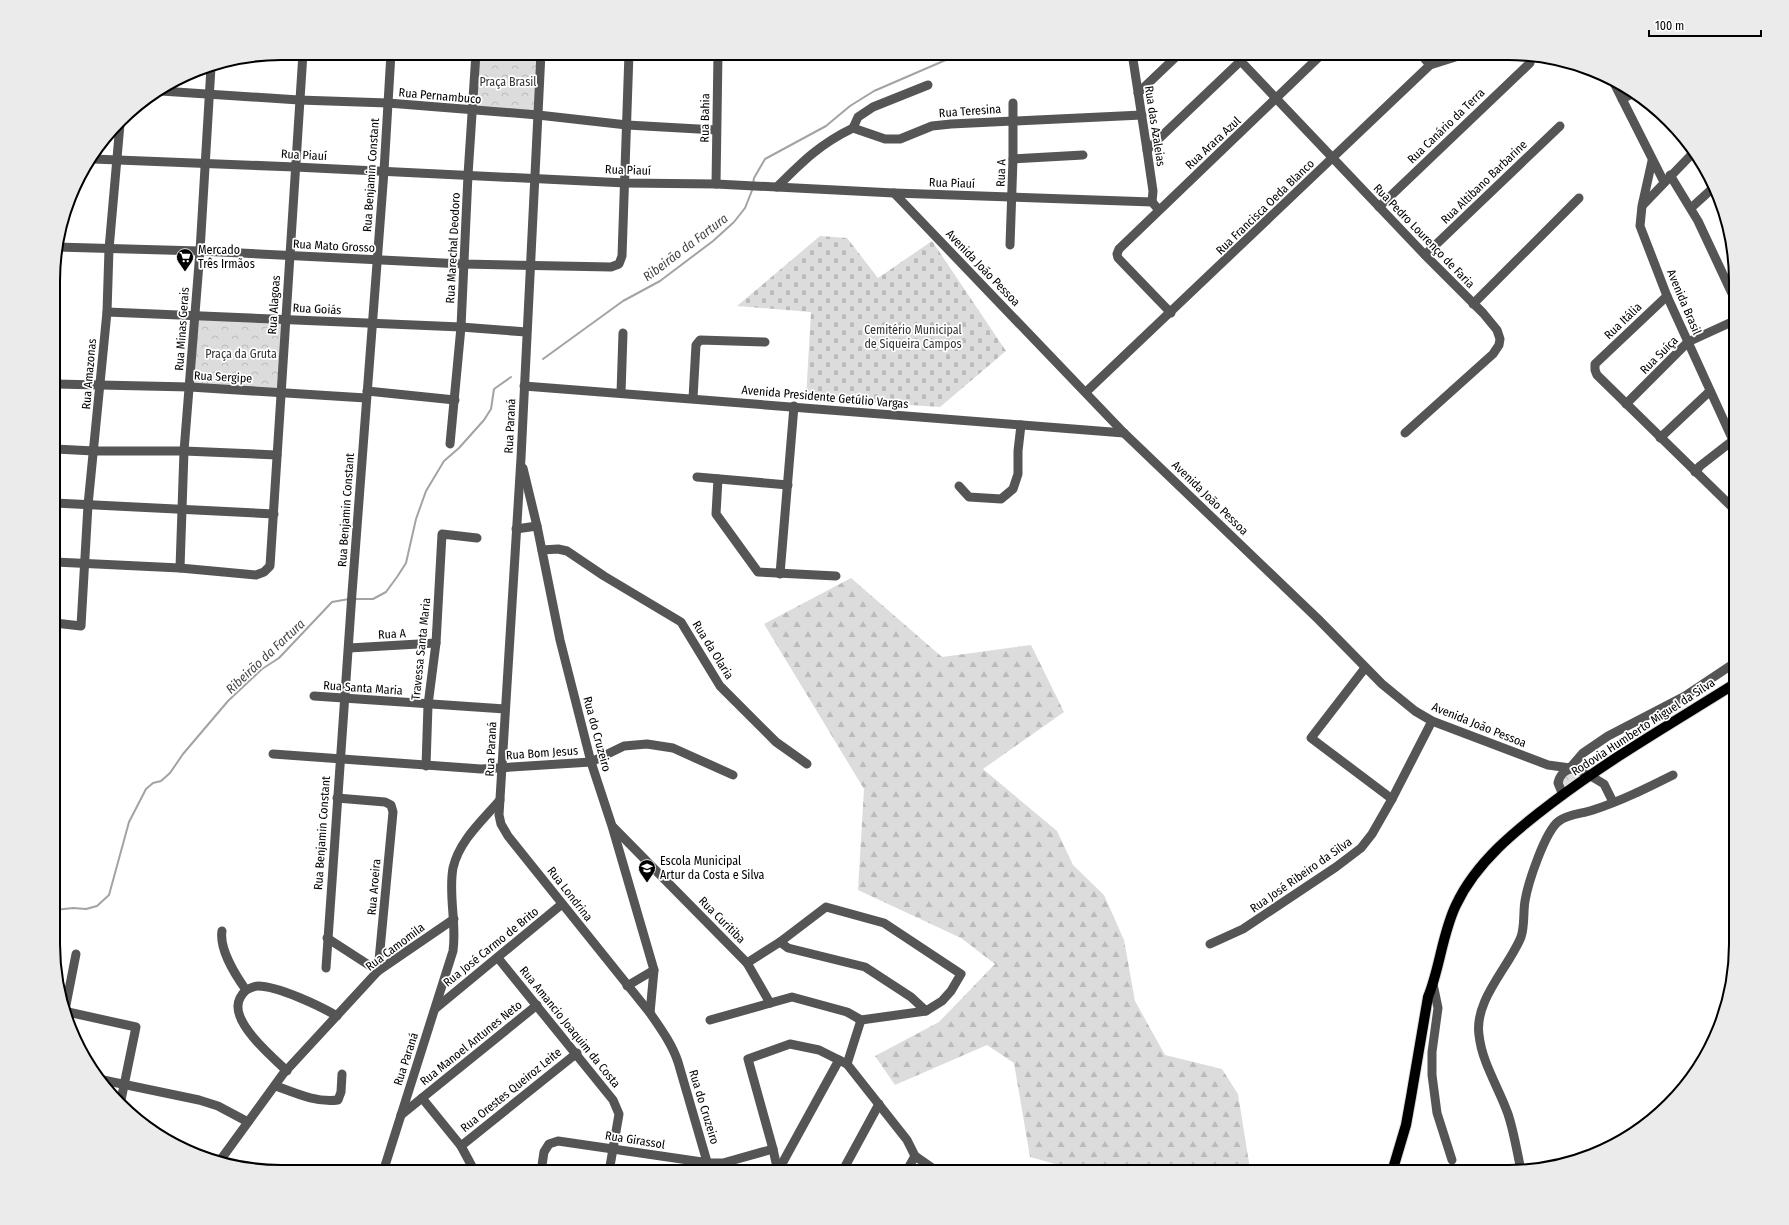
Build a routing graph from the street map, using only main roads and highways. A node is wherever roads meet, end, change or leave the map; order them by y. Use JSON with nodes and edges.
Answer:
{"nodes":[{"id":1,"x":1729,"y":687,"type":"edge"},
{"id":2,"x":1394,"y":1165,"type":"edge"}],
"edges":[{"from":1,"to":2,"type":"main road","name":"Rodovia Humberto Miguel da Silva"}]}
